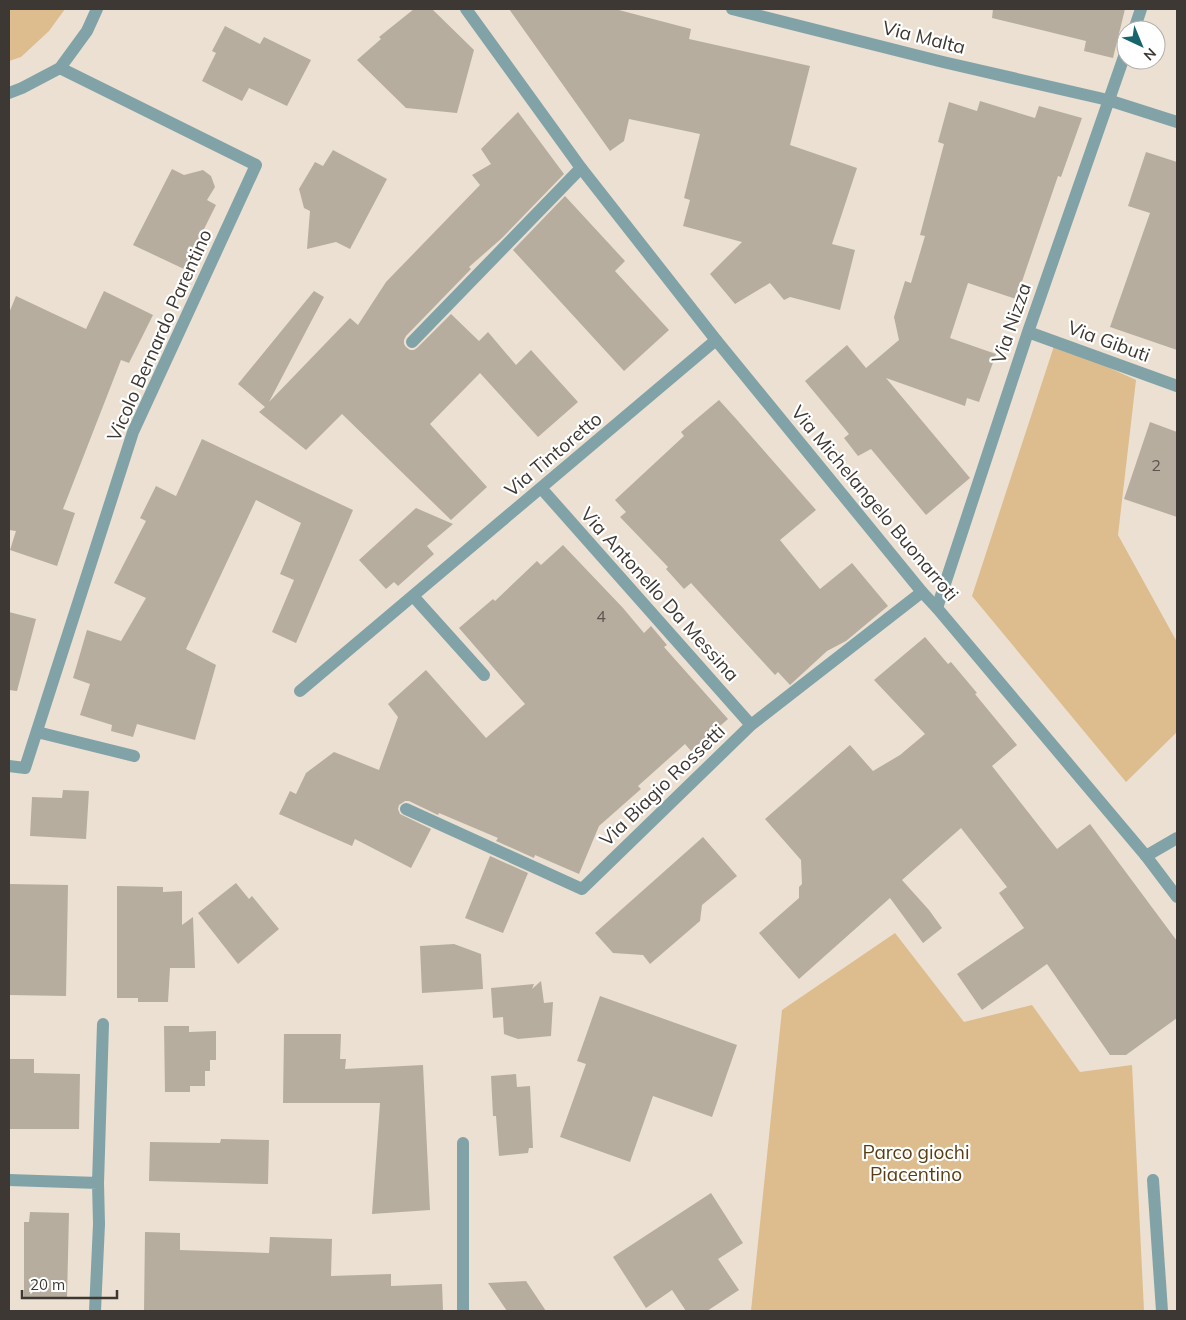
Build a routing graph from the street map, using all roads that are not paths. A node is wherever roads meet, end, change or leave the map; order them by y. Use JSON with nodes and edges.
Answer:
{"nodes":[{"id":1,"x":97,"y":9,"type":"edge"},
{"id":2,"x":466,"y":9,"type":"edge"},
{"id":3,"x":732,"y":9,"type":"edge"},
{"id":4,"x":60,"y":68,"type":"junction"},
{"id":5,"x":1119,"y":70,"type":"edge"},
{"id":6,"x":9,"y":93,"type":"edge"},
{"id":7,"x":1108,"y":100,"type":"junction"},
{"id":8,"x":1177,"y":122,"type":"edge"},
{"id":9,"x":581,"y":168,"type":"junction"},
{"id":10,"x":1028,"y":332,"type":"junction"},
{"id":11,"x":716,"y":340,"type":"junction"},
{"id":12,"x":412,"y":342,"type":"dead end"},
{"id":13,"x":1177,"y":386,"type":"edge"},
{"id":14,"x":540,"y":488,"type":"junction"},
{"id":15,"x":922,"y":592,"type":"junction"},
{"id":16,"x":413,"y":596,"type":"junction"},
{"id":17,"x":937,"y":608,"type":"junction"},
{"id":18,"x":484,"y":675,"type":"dead end"},
{"id":19,"x":300,"y":691,"type":"dead end"},
{"id":20,"x":751,"y":725,"type":"junction"},
{"id":21,"x":36,"y":732,"type":"junction"},
{"id":22,"x":134,"y":756,"type":"dead end"},
{"id":23,"x":9,"y":766,"type":"edge"},
{"id":24,"x":406,"y":809,"type":"dead end"},
{"id":25,"x":1177,"y":838,"type":"edge"},
{"id":26,"x":1146,"y":856,"type":"junction"},
{"id":27,"x":1177,"y":897,"type":"edge"},
{"id":28,"x":103,"y":1024,"type":"dead end"},
{"id":29,"x":464,"y":1143,"type":"dead end"},
{"id":30,"x":9,"y":1180,"type":"edge"},
{"id":31,"x":1153,"y":1180,"type":"dead end"},
{"id":32,"x":98,"y":1183,"type":"junction"},
{"id":33,"x":95,"y":1311,"type":"edge"},
{"id":34,"x":463,"y":1311,"type":"edge"},
{"id":35,"x":1162,"y":1311,"type":"edge"}],
"edges":[{"from":1,"to":4,"type":"street"},
{"from":2,"to":9,"type":"street","name":"Via Michelangelo Buonarroti"},
{"from":3,"to":7,"type":"street","name":"Via Malta"},
{"from":4,"to":6,"type":"street"},
{"from":4,"to":21,"type":"street","name":"Vicolo Bernardo Parentino"},
{"from":5,"to":7,"type":"street","name":"Via Nizza"},
{"from":7,"to":8,"type":"street","name":"Via Malta"},
{"from":7,"to":10,"type":"street","name":"Via Nizza"},
{"from":9,"to":11,"type":"street","name":"Via Michelangelo Buonarroti"},
{"from":9,"to":12,"type":"street"},
{"from":10,"to":13,"type":"street","name":"Via Gibuti"},
{"from":10,"to":17,"type":"street","name":"Via Nizza"},
{"from":11,"to":14,"type":"street","name":"Via Tintoretto"},
{"from":11,"to":15,"type":"street","name":"Via Michelangelo Buonarroti"},
{"from":14,"to":16,"type":"street","name":"Via Tintoretto"},
{"from":14,"to":20,"type":"street","name":"Via Antonello Da Messina"},
{"from":15,"to":17,"type":"street","name":"Via Michelangelo Buonarroti"},
{"from":15,"to":20,"type":"street","name":"Via Biagio Rossetti"},
{"from":16,"to":18,"type":"street"},
{"from":16,"to":19,"type":"street","name":"Via Tintoretto"},
{"from":17,"to":26,"type":"street","name":"Via Michelangelo Buonarroti"},
{"from":20,"to":24,"type":"street","name":"Via Biagio Rossetti"},
{"from":21,"to":22,"type":"street"},
{"from":21,"to":23,"type":"street","name":"Vicolo Bernardo Parentino"},
{"from":25,"to":26,"type":"street"},
{"from":26,"to":27,"type":"street","name":"Via Michelangelo Buonarroti"},
{"from":28,"to":32,"type":"street"},
{"from":29,"to":34,"type":"street"},
{"from":30,"to":32,"type":"street"},
{"from":31,"to":35,"type":"street"},
{"from":32,"to":33,"type":"street"}]}
